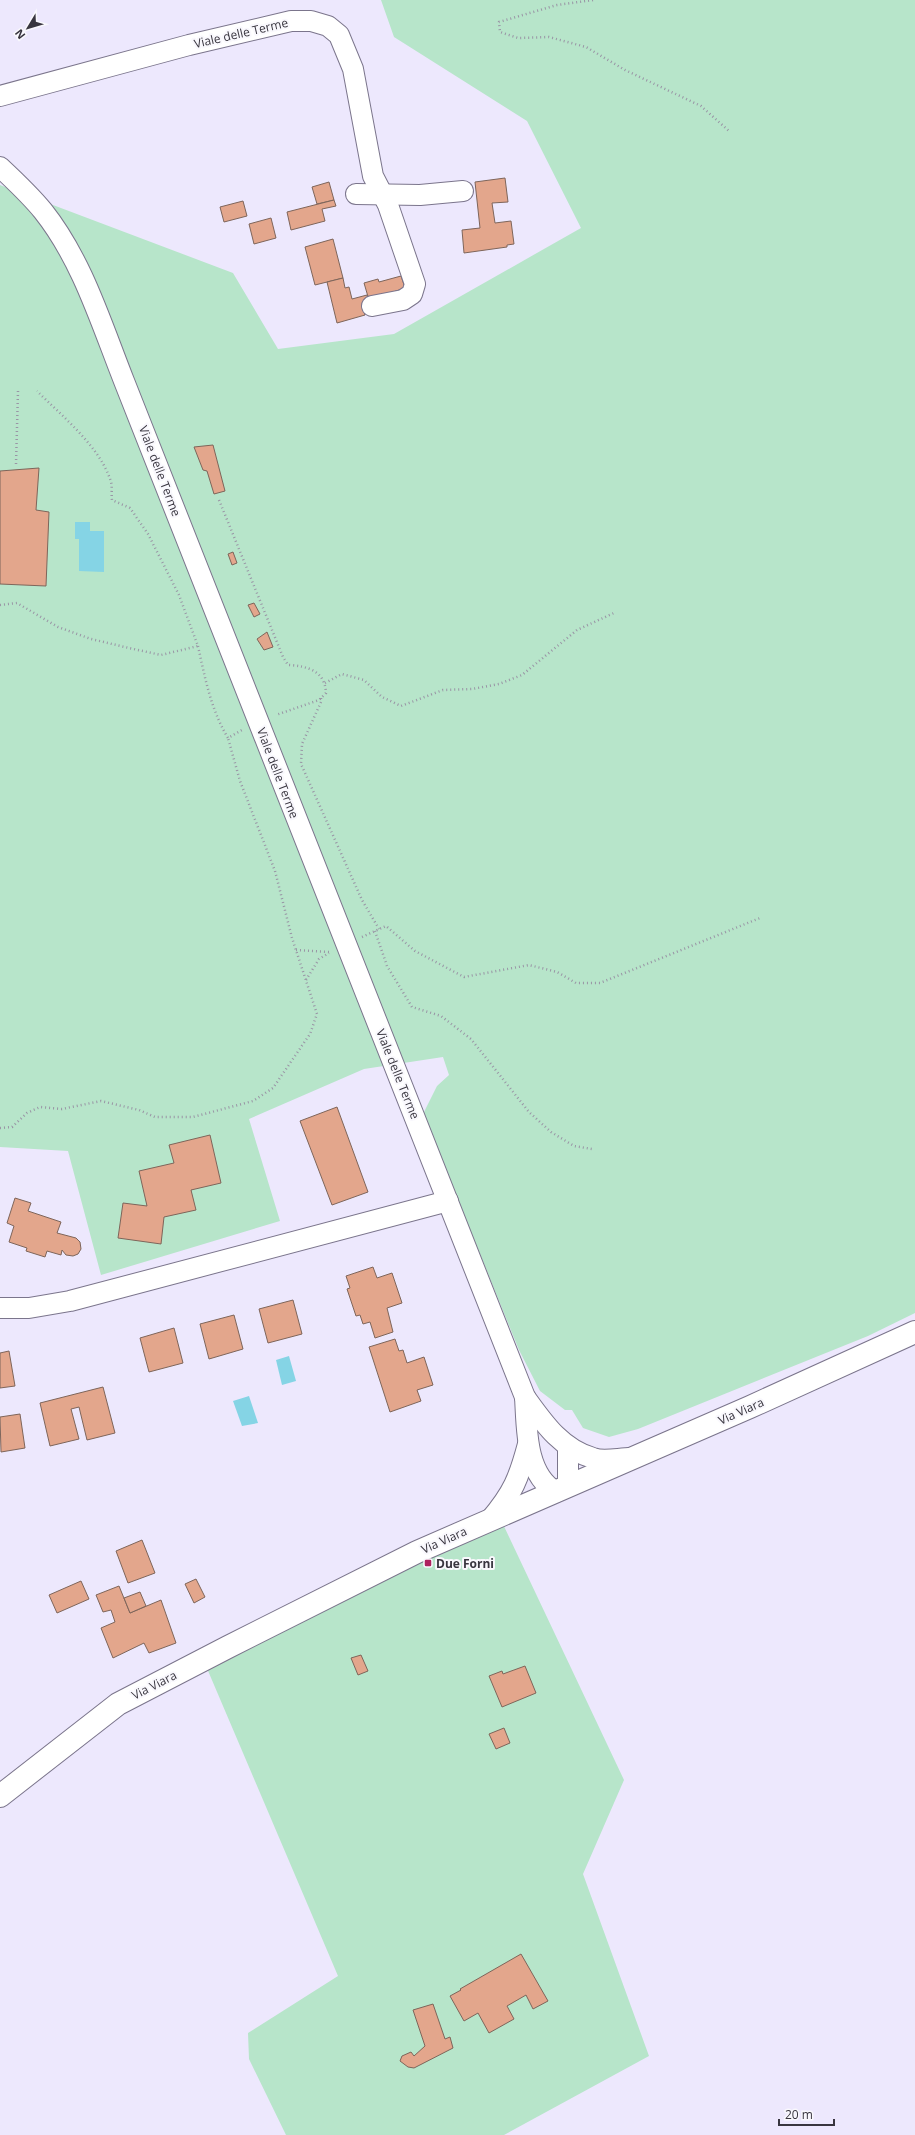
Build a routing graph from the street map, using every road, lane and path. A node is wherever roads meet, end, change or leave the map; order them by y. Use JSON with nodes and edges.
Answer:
{"nodes":[{"id":1,"x":593,"y":0,"type":"edge"},
{"id":2,"x":0,"y":96,"type":"edge"},
{"id":3,"x":729,"y":131,"type":"dead end"},
{"id":4,"x":0,"y":167,"type":"edge"},
{"id":5,"x":463,"y":191,"type":"dead end"},
{"id":6,"x":356,"y":194,"type":"dead end"},
{"id":7,"x":382,"y":194,"type":"junction"},
{"id":8,"x":372,"y":306,"type":"dead end"},
{"id":9,"x":18,"y":391,"type":"dead end"},
{"id":10,"x":37,"y":391,"type":"dead end"},
{"id":11,"x":16,"y":464,"type":"dead end"},
{"id":12,"x":219,"y":500,"type":"dead end"},
{"id":13,"x":0,"y":605,"type":"edge"},
{"id":14,"x":614,"y":613,"type":"dead end"},
{"id":15,"x":198,"y":646,"type":"junction"},
{"id":16,"x":325,"y":683,"type":"junction"},
{"id":17,"x":321,"y":698,"type":"junction"},
{"id":18,"x":275,"y":716,"type":"dead end"},
{"id":19,"x":246,"y":728,"type":"dead end"},
{"id":20,"x":228,"y":738,"type":"junction"},
{"id":21,"x":760,"y":918,"type":"dead end"},
{"id":22,"x":379,"y":929,"type":"junction"},
{"id":23,"x":375,"y":931,"type":"junction"},
{"id":24,"x":356,"y":940,"type":"dead end"},
{"id":25,"x":296,"y":950,"type":"junction"},
{"id":26,"x":305,"y":980,"type":"junction"},
{"id":27,"x":0,"y":1128,"type":"edge"},
{"id":28,"x":592,"y":1149,"type":"dead end"},
{"id":29,"x":448,"y":1201,"type":"junction"},
{"id":30,"x":0,"y":1308,"type":"edge"},
{"id":31,"x":915,"y":1332,"type":"edge"},
{"id":32,"x":524,"y":1397,"type":"junction"},
{"id":33,"x":528,"y":1444,"type":"junction"},
{"id":34,"x":568,"y":1447,"type":"junction"},
{"id":35,"x":634,"y":1458,"type":"junction"},
{"id":36,"x":562,"y":1489,"type":"junction"},
{"id":37,"x":490,"y":1520,"type":"junction"},
{"id":38,"x":0,"y":1796,"type":"edge"}],
"edges":[{"from":1,"to":3,"type":"path"},
{"from":2,"to":7,"type":"street","name":"Viale delle Terme"},
{"from":4,"to":29,"type":"street","name":"Viale delle Terme"},
{"from":5,"to":7,"type":"street"},
{"from":6,"to":7,"type":"street"},
{"from":7,"to":8,"type":"street","name":"Viale delle Terme"},
{"from":9,"to":11,"type":"path"},
{"from":10,"to":15,"type":"path"},
{"from":12,"to":16,"type":"path"},
{"from":13,"to":15,"type":"path"},
{"from":14,"to":16,"type":"path"},
{"from":15,"to":20,"type":"path"},
{"from":16,"to":17,"type":"path"},
{"from":17,"to":18,"type":"path"},
{"from":17,"to":22,"type":"path"},
{"from":19,"to":20,"type":"path"},
{"from":20,"to":25,"type":"path"},
{"from":21,"to":22,"type":"path"},
{"from":22,"to":23,"type":"path"},
{"from":23,"to":24,"type":"path"},
{"from":23,"to":28,"type":"path"},
{"from":25,"to":26,"type":"path"},
{"from":25,"to":26,"type":"path"},
{"from":26,"to":27,"type":"path"},
{"from":29,"to":30,"type":"street"},
{"from":29,"to":32,"type":"street","name":"Viale delle Terme"},
{"from":31,"to":35,"type":"main road","name":"Via Viara"},
{"from":32,"to":33,"type":"street","name":"Viale delle Terme"},
{"from":32,"to":34,"type":"street","name":"Viale delle Terme"},
{"from":33,"to":36,"type":"street","name":"Viale delle Terme"},
{"from":33,"to":37,"type":"street","name":"Viale delle Terme"},
{"from":34,"to":35,"type":"street","name":"Viale delle Terme"},
{"from":34,"to":36,"type":"street"},
{"from":35,"to":36,"type":"main road","name":"Via Viara"},
{"from":36,"to":37,"type":"main road","name":"Via Viara"},
{"from":37,"to":38,"type":"main road","name":"Via Viara"}]}
